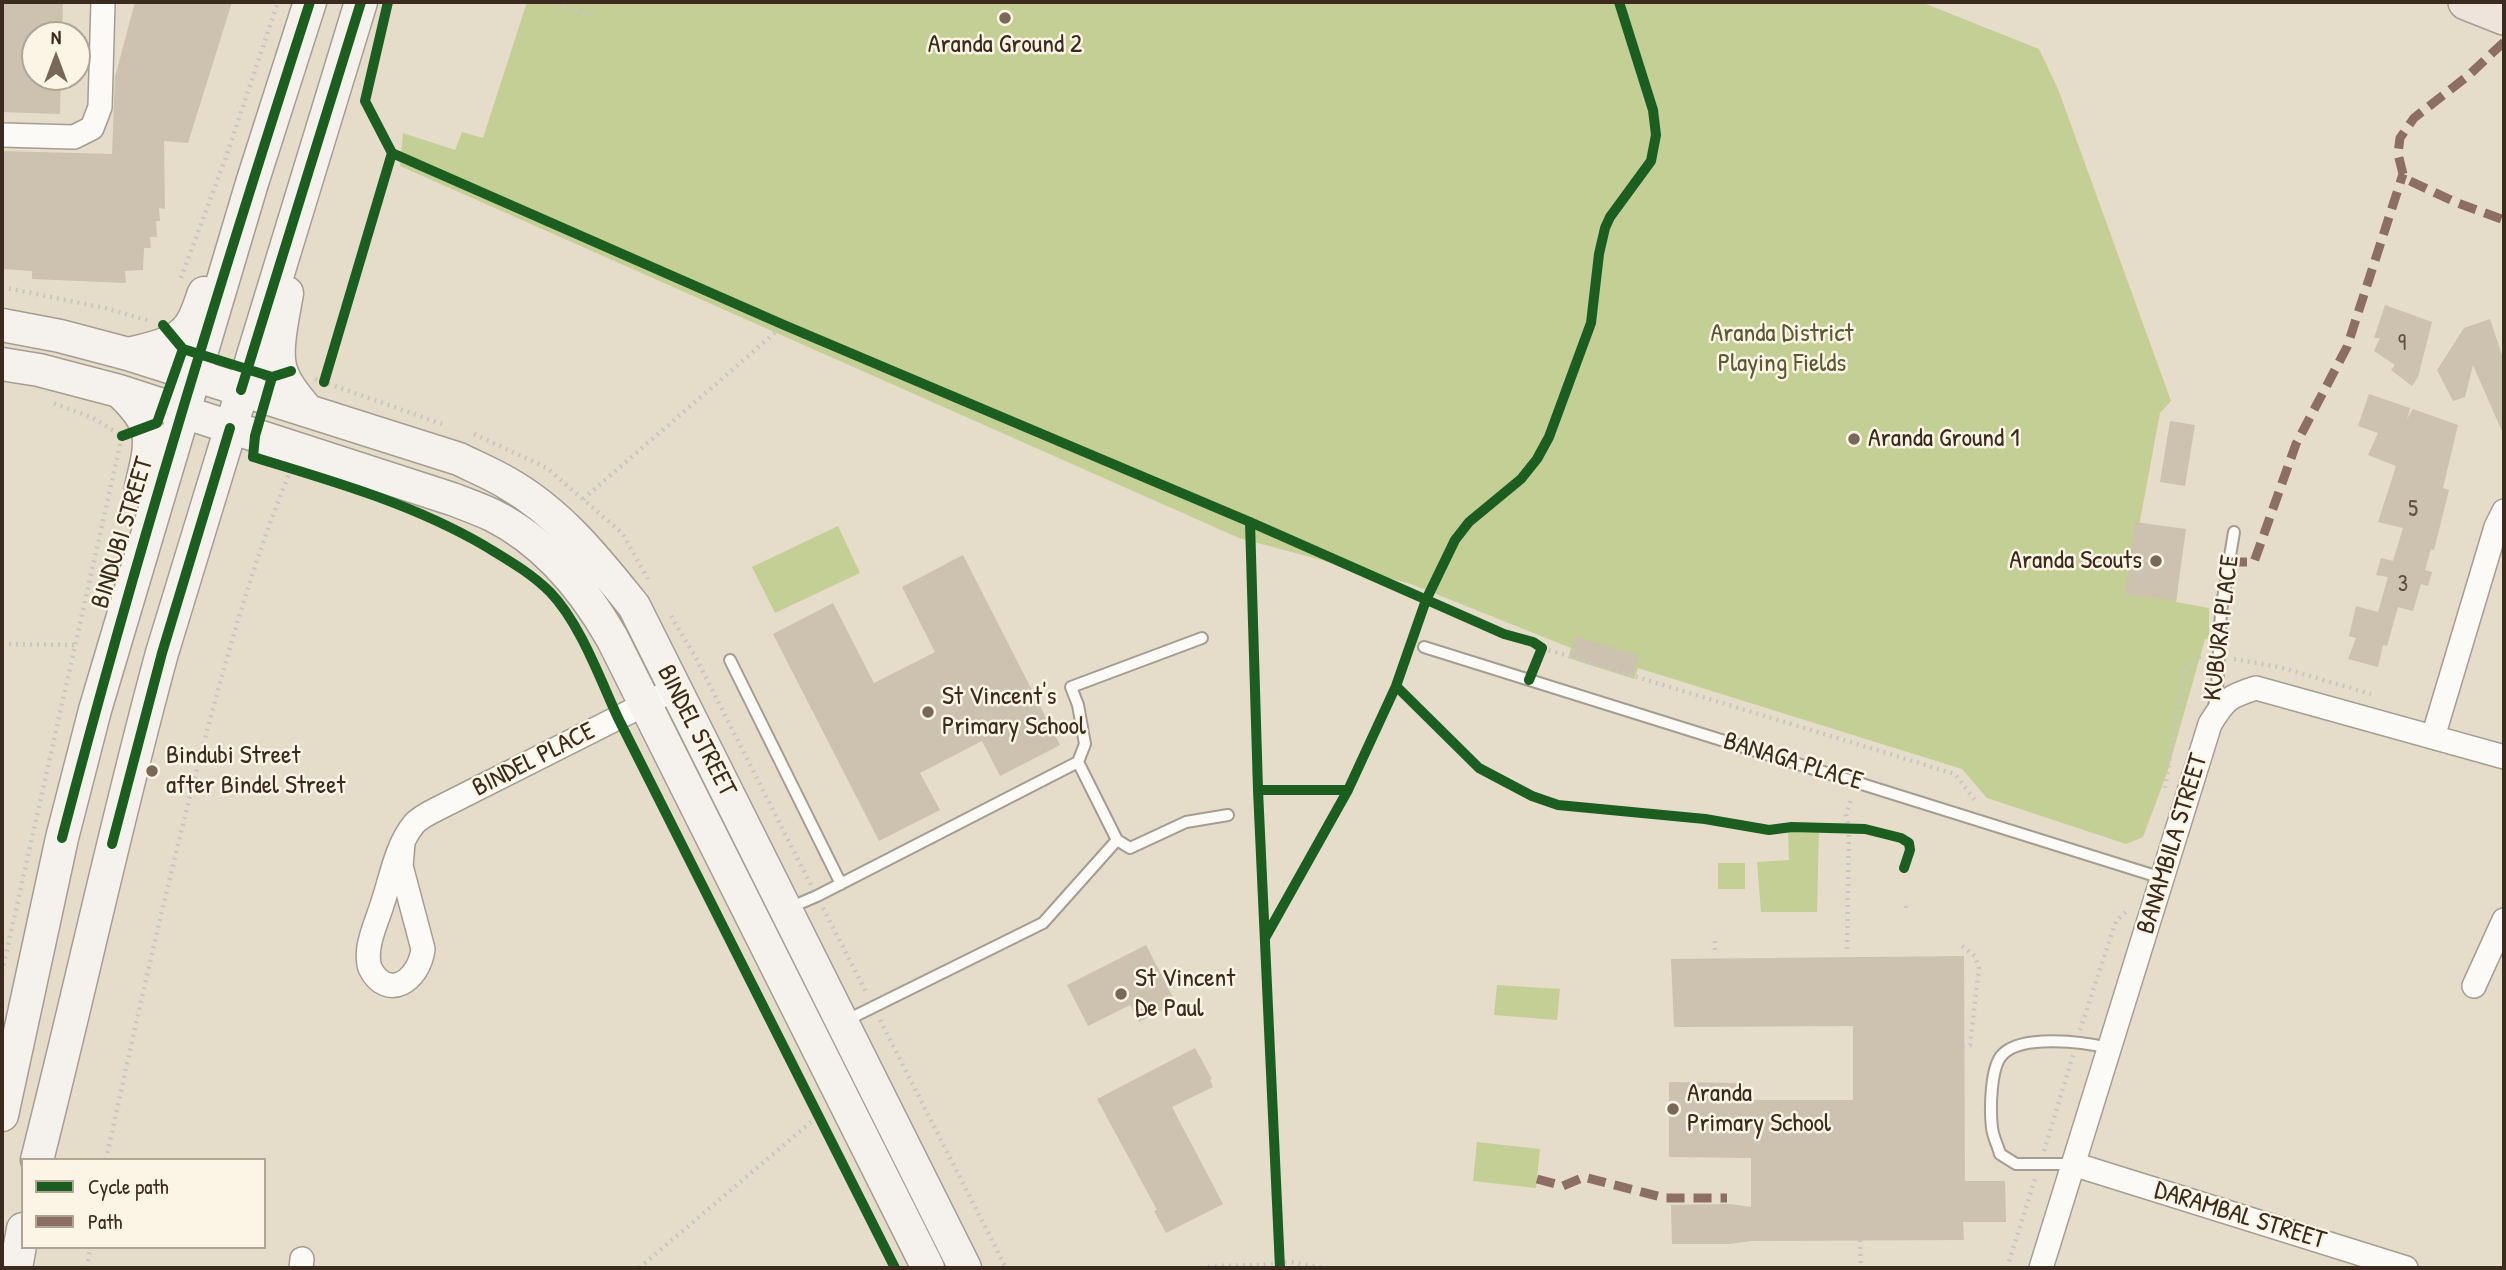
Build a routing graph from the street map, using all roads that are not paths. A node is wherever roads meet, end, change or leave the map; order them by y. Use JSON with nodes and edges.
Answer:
{"nodes":[{"id":1,"x":103,"y":2,"type":"edge"},
{"id":2,"x":310,"y":2,"type":"edge"},
{"id":3,"x":362,"y":2,"type":"edge"},
{"id":4,"x":2466,"y":2,"type":"edge"},
{"id":5,"x":2504,"y":17,"type":"edge"},
{"id":6,"x":2,"y":135,"type":"edge"},
{"id":7,"x":252,"y":183,"type":"junction"},
{"id":8,"x":305,"y":188,"type":"junction"},
{"id":9,"x":2,"y":325,"type":"edge"},
{"id":10,"x":128,"y":354,"type":"junction"},
{"id":11,"x":2,"y":364,"type":"edge"},
{"id":12,"x":194,"y":375,"type":"junction"},
{"id":13,"x":241,"y":390,"type":"junction"},
{"id":14,"x":119,"y":391,"type":"junction"},
{"id":15,"x":308,"y":411,"type":"junction"},
{"id":16,"x":183,"y":413,"type":"junction"},
{"id":17,"x":230,"y":428,"type":"junction"},
{"id":18,"x":2504,"y":511,"type":"edge"},
{"id":19,"x":562,"y":524,"type":"junction"},
{"id":20,"x":2234,"y":532,"type":"dead end"},
{"id":21,"x":541,"y":549,"type":"junction"},
{"id":22,"x":125,"y":606,"type":"junction"},
{"id":23,"x":1202,"y":638,"type":"dead end"},
{"id":24,"x":1424,"y":647,"type":"dead end"},
{"id":25,"x":730,"y":660,"type":"dead end"},
{"id":26,"x":675,"y":689,"type":"junction"},
{"id":27,"x":645,"y":704,"type":"junction"},
{"id":28,"x":2210,"y":724,"type":"junction"},
{"id":29,"x":2433,"y":737,"type":"junction"},
{"id":30,"x":2504,"y":757,"type":"edge"},
{"id":31,"x":1078,"y":762,"type":"junction"},
{"id":32,"x":1228,"y":815,"type":"dead end"},
{"id":33,"x":1117,"y":840,"type":"junction"},
{"id":34,"x":402,"y":843,"type":"junction"},
{"id":35,"x":2162,"y":878,"type":"junction"},
{"id":36,"x":841,"y":884,"type":"junction"},
{"id":37,"x":785,"y":909,"type":"junction"},
{"id":38,"x":2504,"y":920,"type":"edge"},
{"id":39,"x":754,"y":923,"type":"junction"},
{"id":40,"x":2474,"y":986,"type":"dead end"},
{"id":41,"x":842,"y":1023,"type":"junction"},
{"id":42,"x":2109,"y":1048,"type":"junction"},
{"id":43,"x":2,"y":1115,"type":"edge"},
{"id":44,"x":38,"y":1158,"type":"edge"},
{"id":45,"x":2073,"y":1164,"type":"junction"},
{"id":46,"x":920,"y":1177,"type":"junction"},
{"id":47,"x":891,"y":1195,"type":"junction"},
{"id":48,"x":21,"y":1226,"type":"edge"},
{"id":49,"x":21,"y":1240,"type":"edge"},
{"id":50,"x":10,"y":1268,"type":"edge"},
{"id":51,"x":16,"y":1268,"type":"edge"},
{"id":52,"x":928,"y":1268,"type":"edge"},
{"id":53,"x":965,"y":1268,"type":"edge"},
{"id":54,"x":2041,"y":1268,"type":"edge"},
{"id":55,"x":2406,"y":1268,"type":"edge"}],
"edges":[{"from":1,"to":6,"type":"street"},
{"from":2,"to":7,"type":"main road","name":"BINDUBI STREET"},
{"from":3,"to":8,"type":"main road"},
{"from":4,"to":5,"type":"main road"},
{"from":7,"to":10,"type":"main road"},
{"from":7,"to":12,"type":"main road","name":"BINDUBI STREET"},
{"from":8,"to":13,"type":"main road"},
{"from":8,"to":15,"type":"main road"},
{"from":9,"to":10,"type":"main road","name":"BINDEL STREET"},
{"from":10,"to":12,"type":"main road","name":"BINDEL STREET"},
{"from":11,"to":14,"type":"main road","name":"BINDEL STREET"},
{"from":12,"to":13,"type":"main road","name":"BINDEL STREET"},
{"from":12,"to":16,"type":"main road","name":"BINDUBI STREET"},
{"from":13,"to":15,"type":"main road","name":"BINDEL STREET"},
{"from":13,"to":17,"type":"main road"},
{"from":14,"to":16,"type":"main road","name":"BINDEL STREET"},
{"from":14,"to":22,"type":"main road"},
{"from":15,"to":19,"type":"main road","name":"BINDEL STREET"},
{"from":16,"to":17,"type":"main road","name":"BINDEL STREET"},
{"from":16,"to":22,"type":"main road","name":"BINDUBI STREET"},
{"from":17,"to":21,"type":"main road","name":"BINDEL STREET"},
{"from":17,"to":44,"type":"main road"},
{"from":18,"to":29,"type":"street"},
{"from":19,"to":21,"type":"main road"},
{"from":19,"to":26,"type":"main road","name":"BINDEL STREET"},
{"from":20,"to":28,"type":"lane","name":"KUBURA PLACE"},
{"from":21,"to":27,"type":"main road","name":"BINDEL STREET"},
{"from":22,"to":43,"type":"main road","name":"BINDUBI STREET"},
{"from":23,"to":31,"type":"lane"},
{"from":24,"to":35,"type":"lane","name":"BANAGA PLACE"},
{"from":25,"to":36,"type":"lane"},
{"from":26,"to":27,"type":"street","name":"BINDEL PLACE"},
{"from":26,"to":37,"type":"main road","name":"BINDEL STREET"},
{"from":27,"to":34,"type":"street","name":"BINDEL PLACE"},
{"from":27,"to":39,"type":"main road","name":"BINDEL STREET"},
{"from":28,"to":29,"type":"street","name":"BANAMBILA STREET"},
{"from":28,"to":35,"type":"street","name":"BANAMBILA STREET"},
{"from":29,"to":30,"type":"street","name":"BANAMBILA STREET"},
{"from":31,"to":33,"type":"lane"},
{"from":31,"to":36,"type":"lane"},
{"from":32,"to":33,"type":"lane"},
{"from":33,"to":41,"type":"lane"},
{"from":34,"to":34,"type":"street","name":"BINDEL PLACE"},
{"from":35,"to":42,"type":"street","name":"BANAMBILA STREET"},
{"from":36,"to":37,"type":"lane"},
{"from":37,"to":39,"type":"main road"},
{"from":37,"to":41,"type":"main road","name":"BINDEL STREET"},
{"from":38,"to":40,"type":"street"},
{"from":39,"to":47,"type":"main road","name":"BINDEL STREET"},
{"from":41,"to":46,"type":"main road","name":"BINDEL STREET"},
{"from":42,"to":45,"type":"street","name":"BANAMBILA STREET"},
{"from":42,"to":45,"type":"lane"},
{"from":45,"to":54,"type":"street","name":"BANAMBILA STREET"},
{"from":45,"to":55,"type":"street","name":"DARAMBAL STREET"},
{"from":46,"to":47,"type":"main road"},
{"from":46,"to":53,"type":"main road","name":"BINDEL STREET"},
{"from":47,"to":52,"type":"main road","name":"BINDEL STREET"},
{"from":48,"to":50,"type":"street"},
{"from":49,"to":51,"type":"main road"}]}
